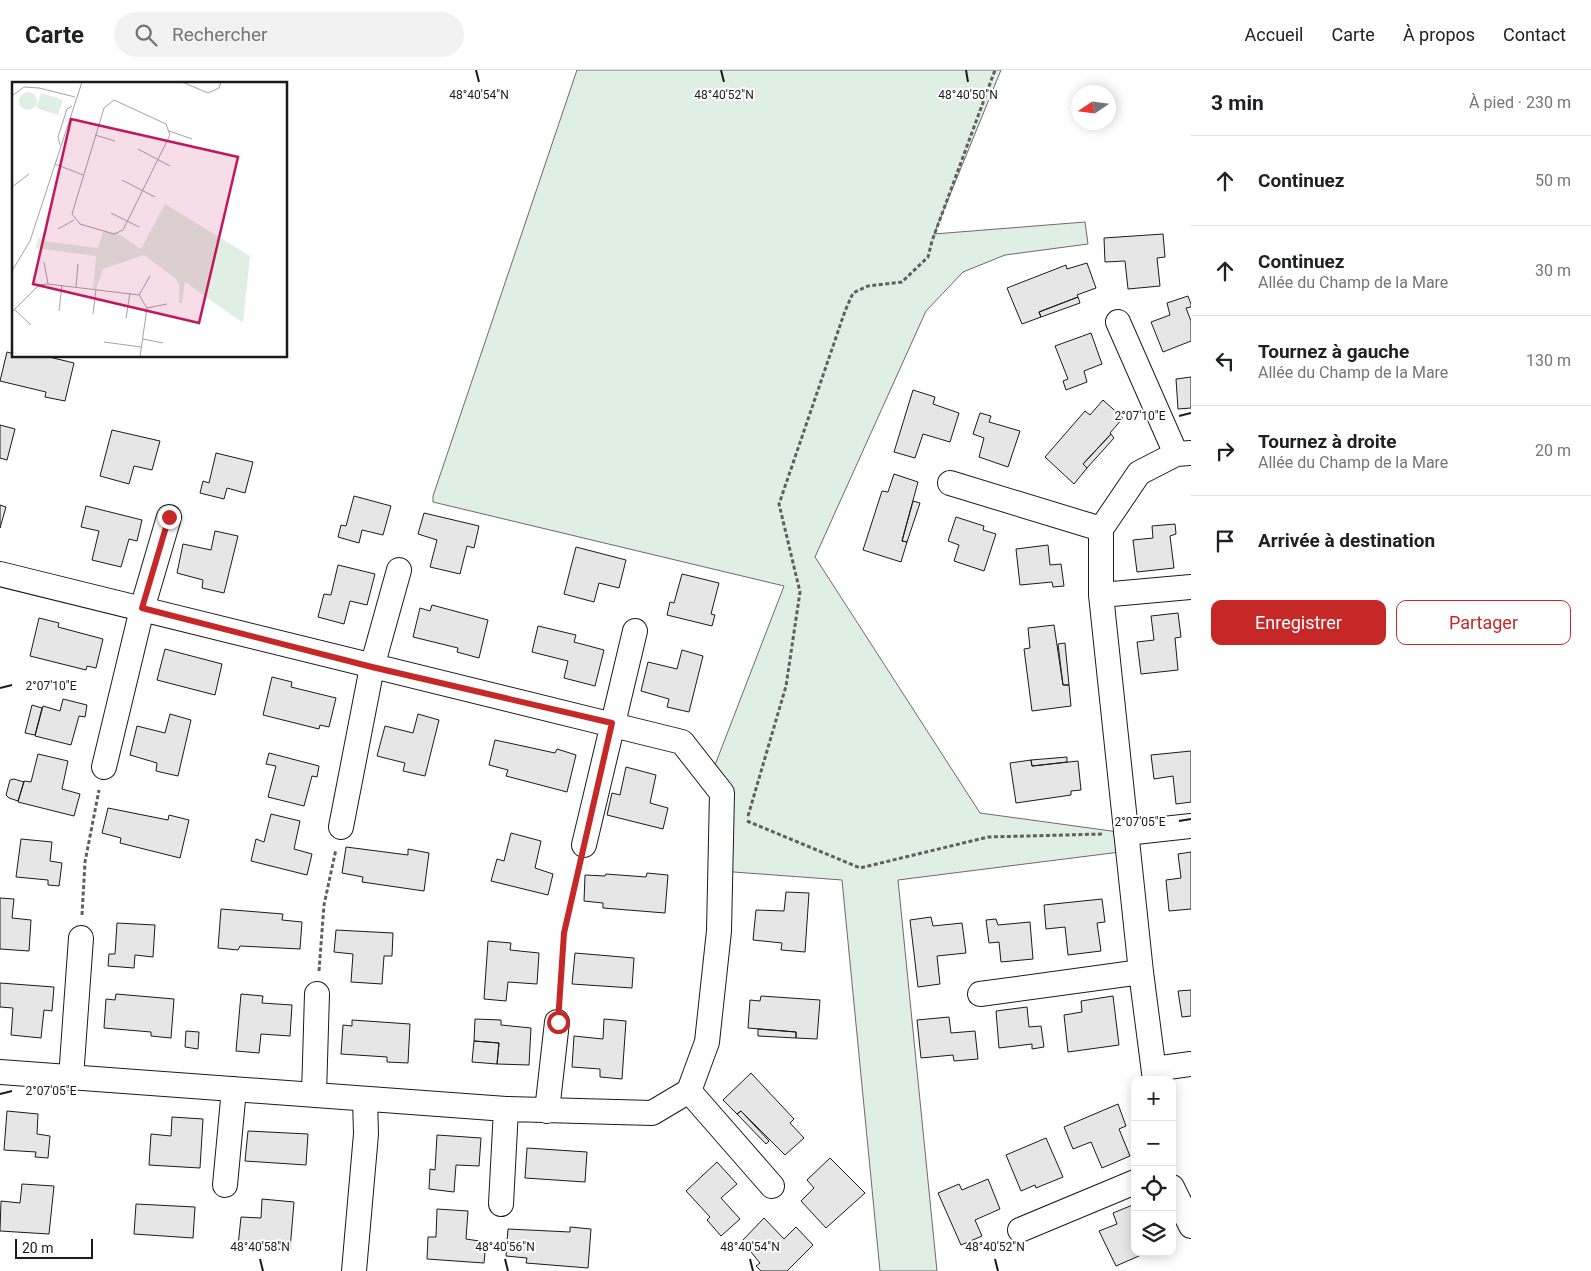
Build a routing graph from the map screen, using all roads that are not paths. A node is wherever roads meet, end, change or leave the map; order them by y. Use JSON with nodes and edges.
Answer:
{"nodes":[{"id":1,"x":1118,"y":322,"type":"dead end"},
{"id":2,"x":1183,"y":454,"type":"edge"},
{"id":3,"x":950,"y":483,"type":"dead end"},
{"id":4,"x":169,"y":517,"type":"dead end"},
{"id":5,"x":1101,"y":529,"type":"junction"},
{"id":6,"x":399,"y":570,"type":"dead end"},
{"id":7,"x":0,"y":574,"type":"edge"},
{"id":8,"x":1191,"y":587,"type":"edge"},
{"id":9,"x":1101,"y":595,"type":"junction"},
{"id":10,"x":142,"y":608,"type":"junction"},
{"id":11,"x":635,"y":631,"type":"dead end"},
{"id":12,"x":372,"y":667,"type":"junction"},
{"id":13,"x":612,"y":723,"type":"junction"},
{"id":14,"x":104,"y":767,"type":"road end"},
{"id":15,"x":1191,"y":826,"type":"edge"},
{"id":16,"x":341,"y":827,"type":"road end"},
{"id":17,"x":1126,"y":833,"type":"junction"},
{"id":18,"x":584,"y":845,"type":"road end"},
{"id":19,"x":81,"y":938,"type":"road end"},
{"id":20,"x":1141,"y":972,"type":"junction"},
{"id":21,"x":318,"y":994,"type":"road end"},
{"id":22,"x":980,"y":994,"type":"dead end"},
{"id":23,"x":558,"y":1022,"type":"road end"},
{"id":24,"x":1191,"y":1064,"type":"edge"},
{"id":25,"x":0,"y":1072,"type":"edge"},
{"id":26,"x":1154,"y":1074,"type":"edge"},
{"id":27,"x":71,"y":1078,"type":"junction"},
{"id":28,"x":234,"y":1089,"type":"junction"},
{"id":29,"x":689,"y":1090,"type":"junction"},
{"id":30,"x":314,"y":1094,"type":"junction"},
{"id":31,"x":364,"y":1099,"type":"junction"},
{"id":32,"x":506,"y":1109,"type":"junction"},
{"id":33,"x":547,"y":1111,"type":"junction"},
{"id":34,"x":225,"y":1184,"type":"dead end"},
{"id":35,"x":1131,"y":1184,"type":"edge"},
{"id":36,"x":772,"y":1186,"type":"dead end"},
{"id":37,"x":1176,"y":1195,"type":"edge"},
{"id":38,"x":501,"y":1204,"type":"dead end"},
{"id":39,"x":1191,"y":1226,"type":"edge"},
{"id":40,"x":1020,"y":1230,"type":"dead end"},
{"id":41,"x":354,"y":1271,"type":"edge"}],
"edges":[{"from":1,"to":2,"type":"street"},
{"from":2,"to":5,"type":"street"},
{"from":3,"to":5,"type":"street"},
{"from":4,"to":10,"type":"street"},
{"from":5,"to":9,"type":"street"},
{"from":6,"to":12,"type":"street"},
{"from":7,"to":10,"type":"street"},
{"from":8,"to":9,"type":"street"},
{"from":9,"to":17,"type":"street"},
{"from":10,"to":12,"type":"street"},
{"from":10,"to":14,"type":"street"},
{"from":11,"to":13,"type":"street"},
{"from":12,"to":13,"type":"street"},
{"from":12,"to":16,"type":"street"},
{"from":13,"to":18,"type":"street"},
{"from":13,"to":29,"type":"street"},
{"from":15,"to":17,"type":"street"},
{"from":17,"to":20,"type":"street"},
{"from":19,"to":27,"type":"street"},
{"from":20,"to":22,"type":"street"},
{"from":20,"to":26,"type":"street"},
{"from":21,"to":30,"type":"street"},
{"from":23,"to":33,"type":"street"},
{"from":24,"to":26,"type":"street"},
{"from":25,"to":27,"type":"street"},
{"from":27,"to":28,"type":"street"},
{"from":28,"to":30,"type":"street"},
{"from":28,"to":34,"type":"street"},
{"from":29,"to":33,"type":"street"},
{"from":29,"to":36,"type":"street"},
{"from":30,"to":31,"type":"street"},
{"from":31,"to":32,"type":"street"},
{"from":31,"to":41,"type":"street"},
{"from":32,"to":33,"type":"street"},
{"from":32,"to":38,"type":"street"},
{"from":35,"to":40,"type":"street"},
{"from":37,"to":39,"type":"street"}]}
